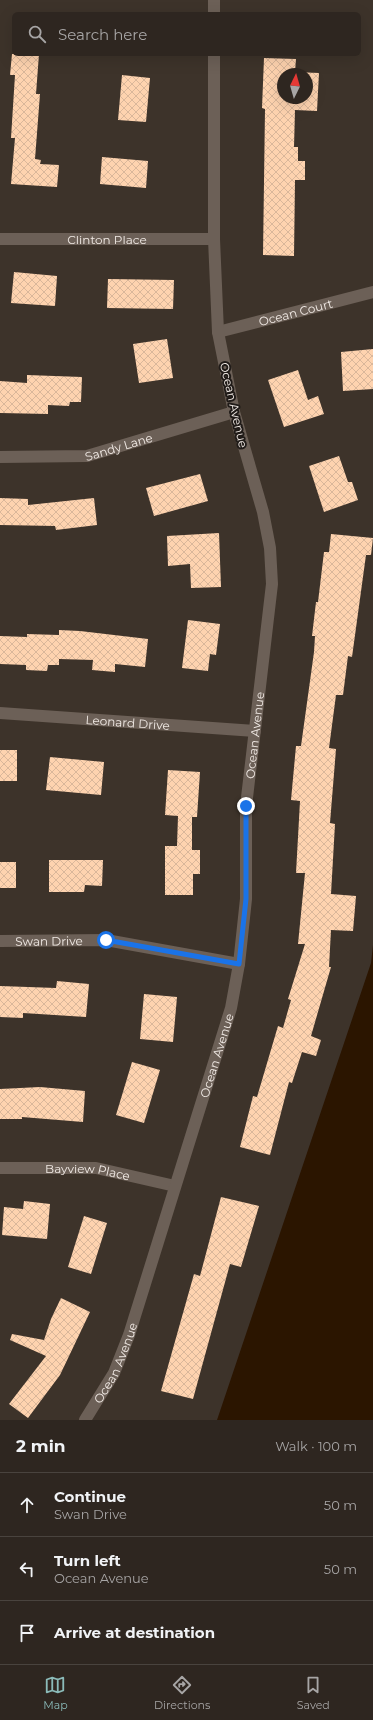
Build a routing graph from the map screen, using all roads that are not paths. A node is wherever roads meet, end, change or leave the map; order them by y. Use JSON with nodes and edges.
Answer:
{"nodes":[{"id":1,"x":214,"y":0,"type":"edge"},
{"id":2,"x":214,"y":12,"type":"edge"},
{"id":3,"x":214,"y":56,"type":"edge"},
{"id":4,"x":0,"y":239,"type":"edge"},
{"id":5,"x":214,"y":239,"type":"junction"},
{"id":6,"x":373,"y":292,"type":"edge"},
{"id":7,"x":218,"y":332,"type":"junction"},
{"id":8,"x":234,"y":412,"type":"junction"},
{"id":9,"x":0,"y":457,"type":"edge"},
{"id":10,"x":0,"y":713,"type":"edge"},
{"id":11,"x":255,"y":731,"type":"junction"},
{"id":12,"x":0,"y":941,"type":"edge"},
{"id":13,"x":239,"y":964,"type":"junction"},
{"id":14,"x":0,"y":1168,"type":"edge"},
{"id":15,"x":175,"y":1186,"type":"junction"},
{"id":16,"x":85,"y":1420,"type":"edge"}],
"edges":[{"from":1,"to":2,"type":"street"},
{"from":3,"to":5,"type":"street","name":"Ocean Avenue"},
{"from":4,"to":5,"type":"street","name":"Clinton Place"},
{"from":5,"to":7,"type":"street","name":"Ocean Avenue"},
{"from":6,"to":7,"type":"street","name":"Ocean Court"},
{"from":7,"to":8,"type":"street","name":"Ocean Avenue"},
{"from":8,"to":9,"type":"street","name":"Sandy Lane"},
{"from":8,"to":11,"type":"street","name":"Ocean Avenue"},
{"from":10,"to":11,"type":"street","name":"Leonard Drive"},
{"from":11,"to":13,"type":"street","name":"Ocean Avenue"},
{"from":12,"to":13,"type":"street","name":"Swan Drive"},
{"from":13,"to":15,"type":"street","name":"Ocean Avenue"},
{"from":14,"to":15,"type":"street","name":"Bayview Place"},
{"from":15,"to":16,"type":"street","name":"Ocean Avenue"}]}
